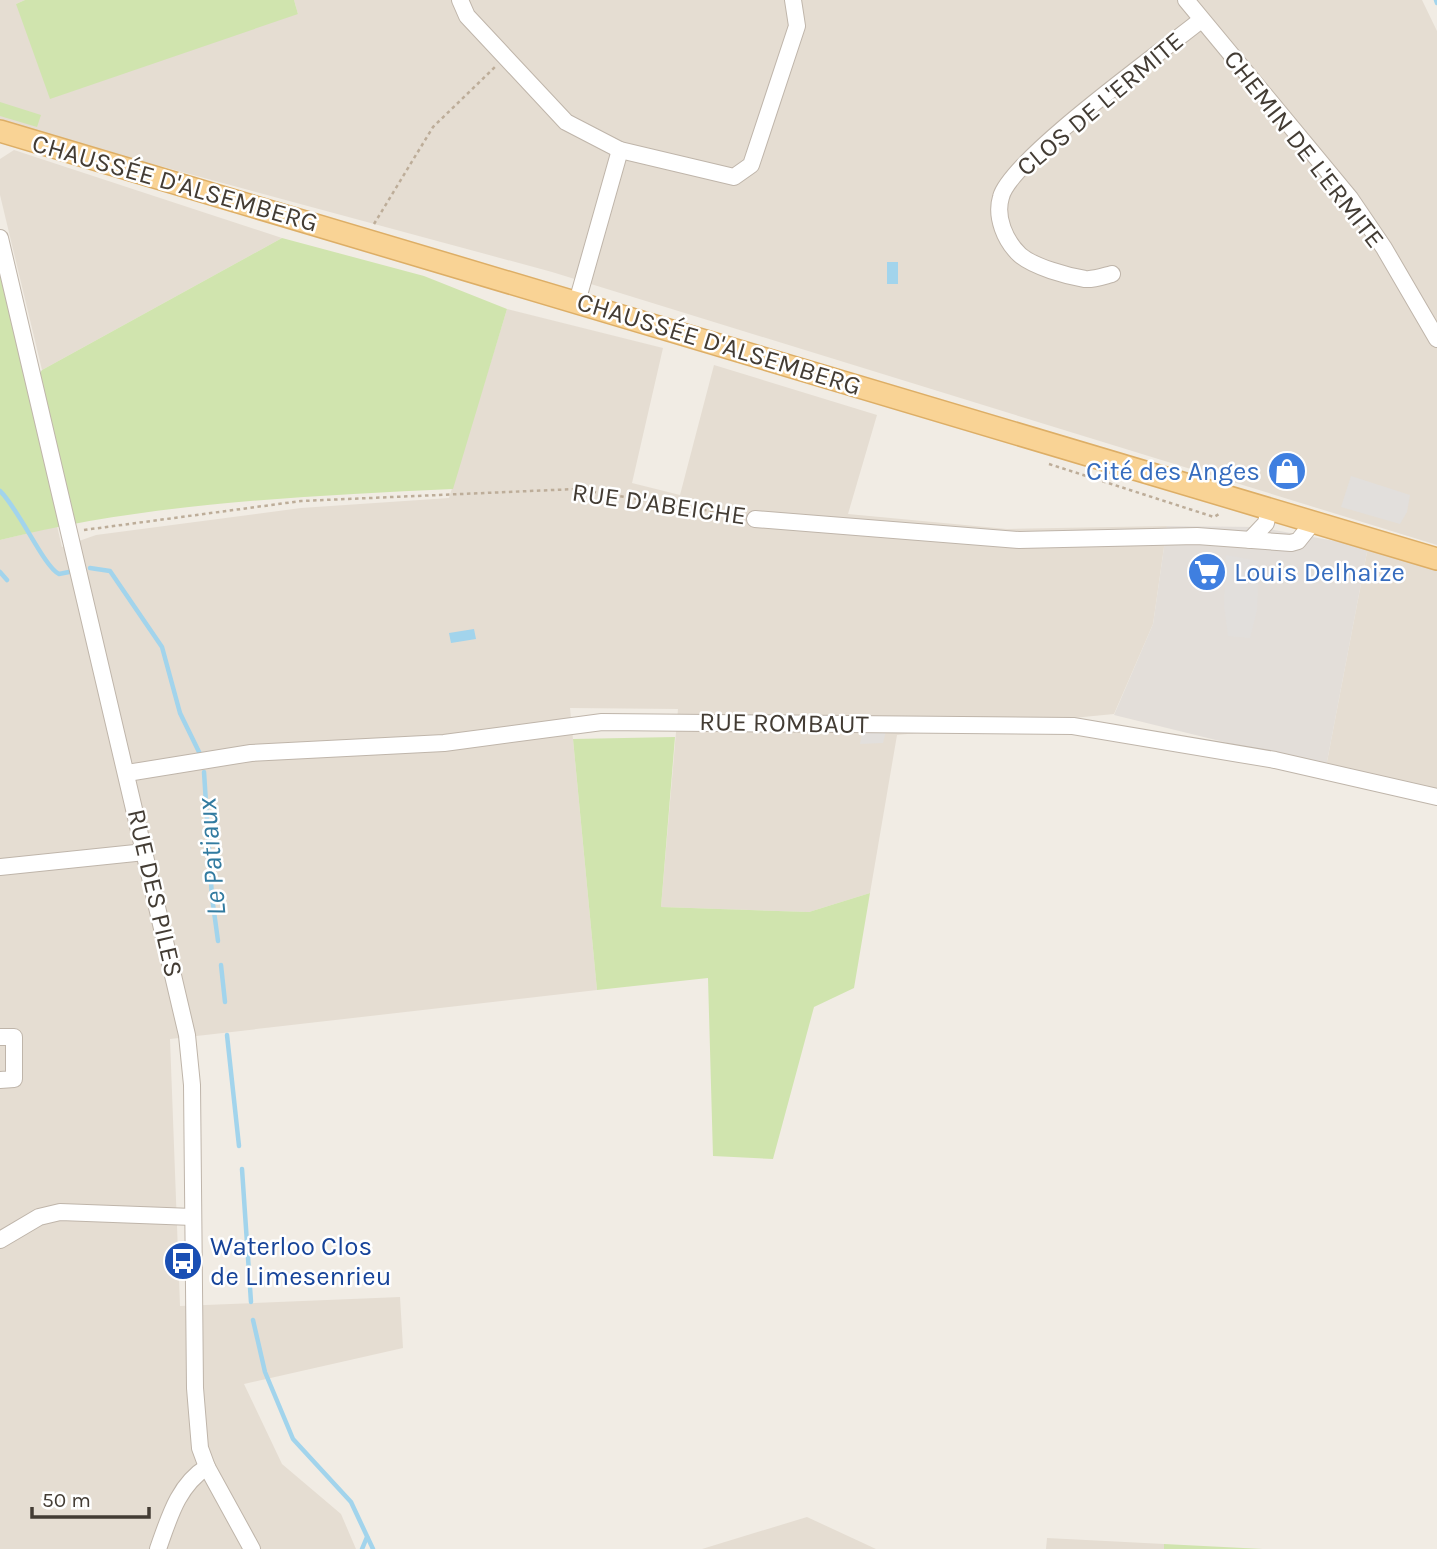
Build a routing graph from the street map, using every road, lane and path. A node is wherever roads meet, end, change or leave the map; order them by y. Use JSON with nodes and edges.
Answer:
{"nodes":[{"id":1,"x":460,"y":0,"type":"edge"},
{"id":2,"x":793,"y":0,"type":"edge"},
{"id":3,"x":1186,"y":0,"type":"edge"},
{"id":4,"x":1201,"y":20,"type":"junction"},
{"id":5,"x":505,"y":57,"type":"junction"},
{"id":6,"x":0,"y":131,"type":"edge"},
{"id":7,"x":620,"y":150,"type":"junction"},
{"id":8,"x":0,"y":239,"type":"edge"},
{"id":9,"x":365,"y":239,"type":"junction"},
{"id":10,"x":1112,"y":274,"type":"dead end"},
{"id":11,"x":578,"y":302,"type":"junction"},
{"id":12,"x":1437,"y":340,"type":"edge"},
{"id":13,"x":1269,"y":508,"type":"junction"},
{"id":14,"x":755,"y":519,"type":"joint"},
{"id":15,"x":1314,"y":521,"type":"junction"},
{"id":16,"x":71,"y":532,"type":"junction"},
{"id":17,"x":1250,"y":540,"type":"junction"},
{"id":18,"x":1437,"y":559,"type":"edge"},
{"id":19,"x":127,"y":773,"type":"junction"},
{"id":20,"x":1437,"y":797,"type":"edge"},
{"id":21,"x":145,"y":852,"type":"junction"},
{"id":22,"x":0,"y":867,"type":"edge"},
{"id":23,"x":0,"y":1037,"type":"edge"},
{"id":24,"x":0,"y":1080,"type":"edge"},
{"id":25,"x":193,"y":1217,"type":"junction"},
{"id":26,"x":0,"y":1240,"type":"edge"},
{"id":27,"x":207,"y":1467,"type":"junction"},
{"id":28,"x":158,"y":1549,"type":"edge"},
{"id":29,"x":252,"y":1549,"type":"edge"}],
"edges":[{"from":1,"to":5,"type":"street"},
{"from":2,"to":7,"type":"street"},
{"from":3,"to":4,"type":"street","name":"CHEMIN DE L'ERMITE"},
{"from":4,"to":10,"type":"street","name":"CLOS DE L'ERMITE"},
{"from":4,"to":12,"type":"street","name":"CHEMIN DE L'ERMITE"},
{"from":5,"to":7,"type":"street"},
{"from":5,"to":9,"type":"path"},
{"from":6,"to":9,"type":"main road","name":"CHAUSSÉE D'ALSEMBERG"},
{"from":7,"to":11,"type":"street"},
{"from":8,"to":16,"type":"street","name":"RUE DES PILES"},
{"from":9,"to":11,"type":"main road","name":"CHAUSSÉE D'ALSEMBERG"},
{"from":11,"to":13,"type":"main road","name":"CHAUSSÉE D'ALSEMBERG"},
{"from":13,"to":15,"type":"main road","name":"CHAUSSÉE D'ALSEMBERG"},
{"from":13,"to":17,"type":"street"},
{"from":14,"to":16,"type":"path","name":"RUE D'ABEICHE"},
{"from":14,"to":17,"type":"street","name":"RUE D'ABEICHE"},
{"from":15,"to":17,"type":"street","name":"RUE D'ABEICHE"},
{"from":15,"to":18,"type":"main road","name":"CHAUSSÉE D'ALSEMBERG"},
{"from":16,"to":19,"type":"street","name":"RUE DES PILES"},
{"from":19,"to":20,"type":"street","name":"RUE ROMBAUT"},
{"from":19,"to":21,"type":"street","name":"RUE DES PILES"},
{"from":21,"to":22,"type":"street"},
{"from":21,"to":25,"type":"street","name":"RUE DES PILES"},
{"from":23,"to":24,"type":"street"},
{"from":25,"to":26,"type":"street"},
{"from":25,"to":27,"type":"street","name":"RUE DES PILES"},
{"from":27,"to":28,"type":"street"},
{"from":27,"to":29,"type":"street","name":"RUE DES PILES"}]}
